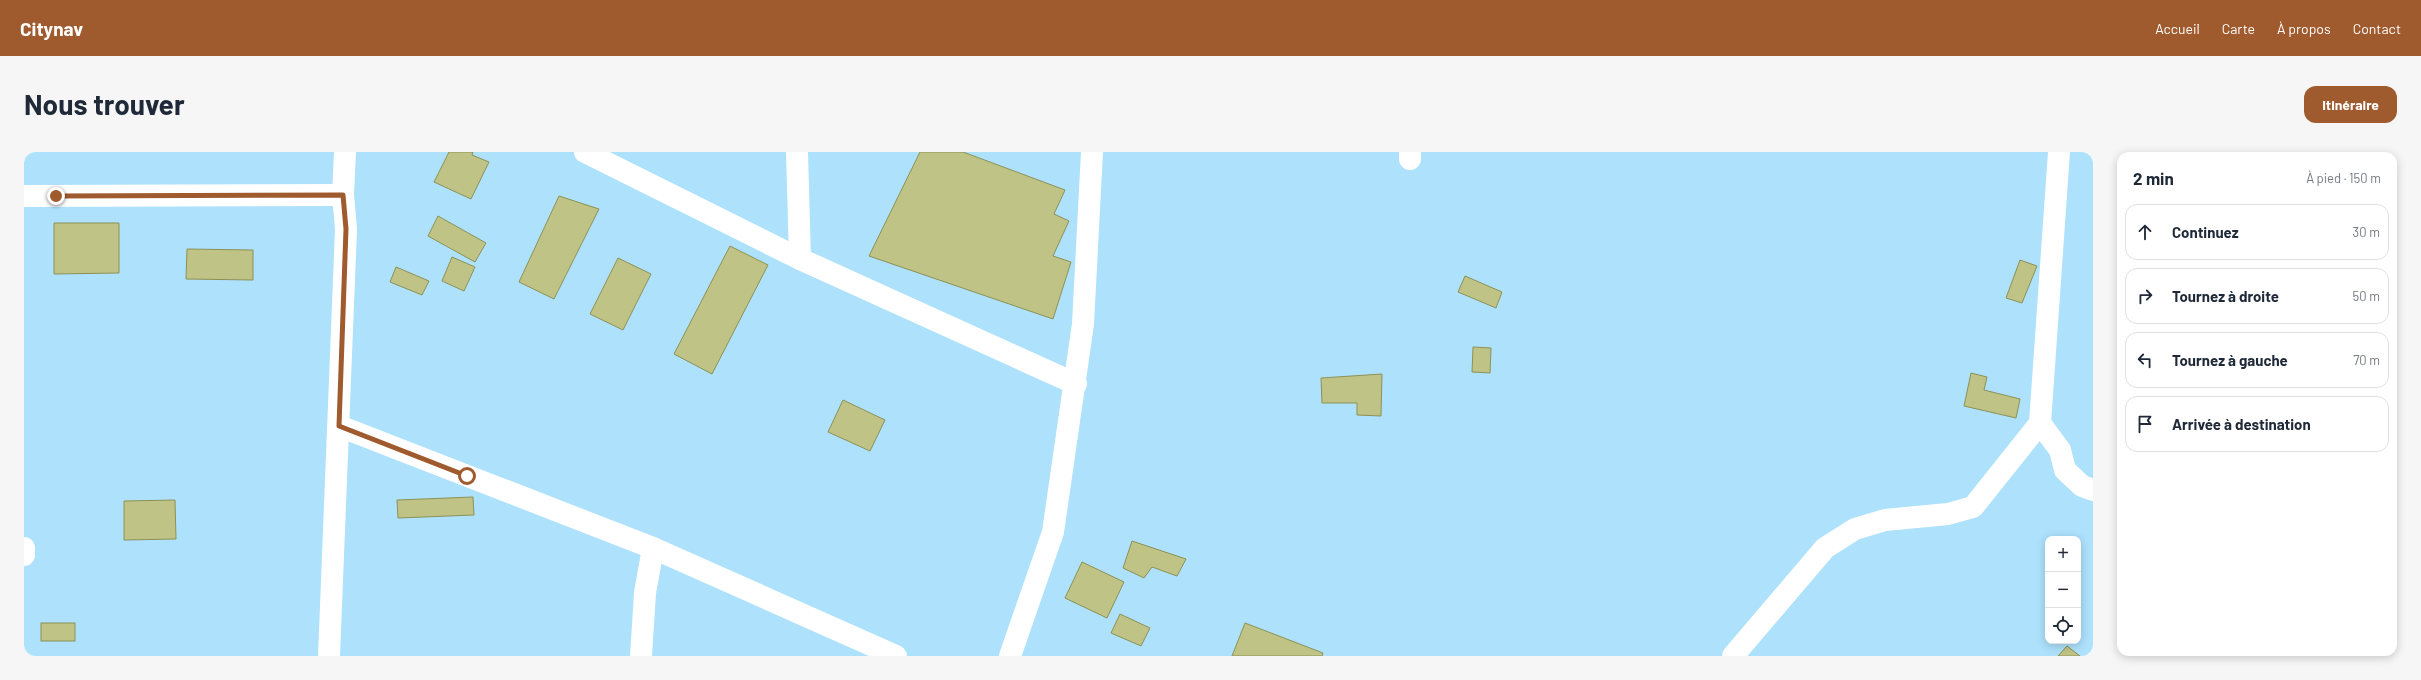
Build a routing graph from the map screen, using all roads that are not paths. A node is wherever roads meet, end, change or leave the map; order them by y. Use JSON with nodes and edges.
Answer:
{"nodes":[{"id":1,"x":345,"y":152,"type":"edge"},
{"id":2,"x":585,"y":152,"type":"edge"},
{"id":3,"x":797,"y":152,"type":"edge"},
{"id":4,"x":1092,"y":152,"type":"edge"},
{"id":5,"x":2059,"y":152,"type":"edge"},
{"id":6,"x":343,"y":195,"type":"junction"},
{"id":7,"x":24,"y":196,"type":"edge"},
{"id":8,"x":800,"y":259,"type":"junction"},
{"id":9,"x":1076,"y":384,"type":"junction"},
{"id":10,"x":2040,"y":423,"type":"junction"},
{"id":11,"x":339,"y":426,"type":"junction"},
{"id":12,"x":2093,"y":490,"type":"edge"},
{"id":13,"x":24,"y":548,"type":"edge"},
{"id":14,"x":653,"y":548,"type":"junction"},
{"id":15,"x":24,"y":555,"type":"edge"},
{"id":16,"x":329,"y":656,"type":"edge"},
{"id":17,"x":642,"y":656,"type":"edge"},
{"id":18,"x":896,"y":656,"type":"edge"},
{"id":19,"x":1010,"y":656,"type":"edge"},
{"id":20,"x":1733,"y":656,"type":"edge"}],
"edges":[{"from":1,"to":6,"type":"street"},
{"from":2,"to":8,"type":"street"},
{"from":3,"to":8,"type":"street"},
{"from":4,"to":9,"type":"street"},
{"from":5,"to":10,"type":"street"},
{"from":6,"to":7,"type":"street"},
{"from":6,"to":11,"type":"street"},
{"from":8,"to":9,"type":"street"},
{"from":9,"to":19,"type":"street"},
{"from":10,"to":12,"type":"street"},
{"from":10,"to":20,"type":"street"},
{"from":11,"to":14,"type":"street"},
{"from":11,"to":16,"type":"street"},
{"from":13,"to":15,"type":"street"},
{"from":14,"to":17,"type":"street"},
{"from":14,"to":18,"type":"street"}]}
